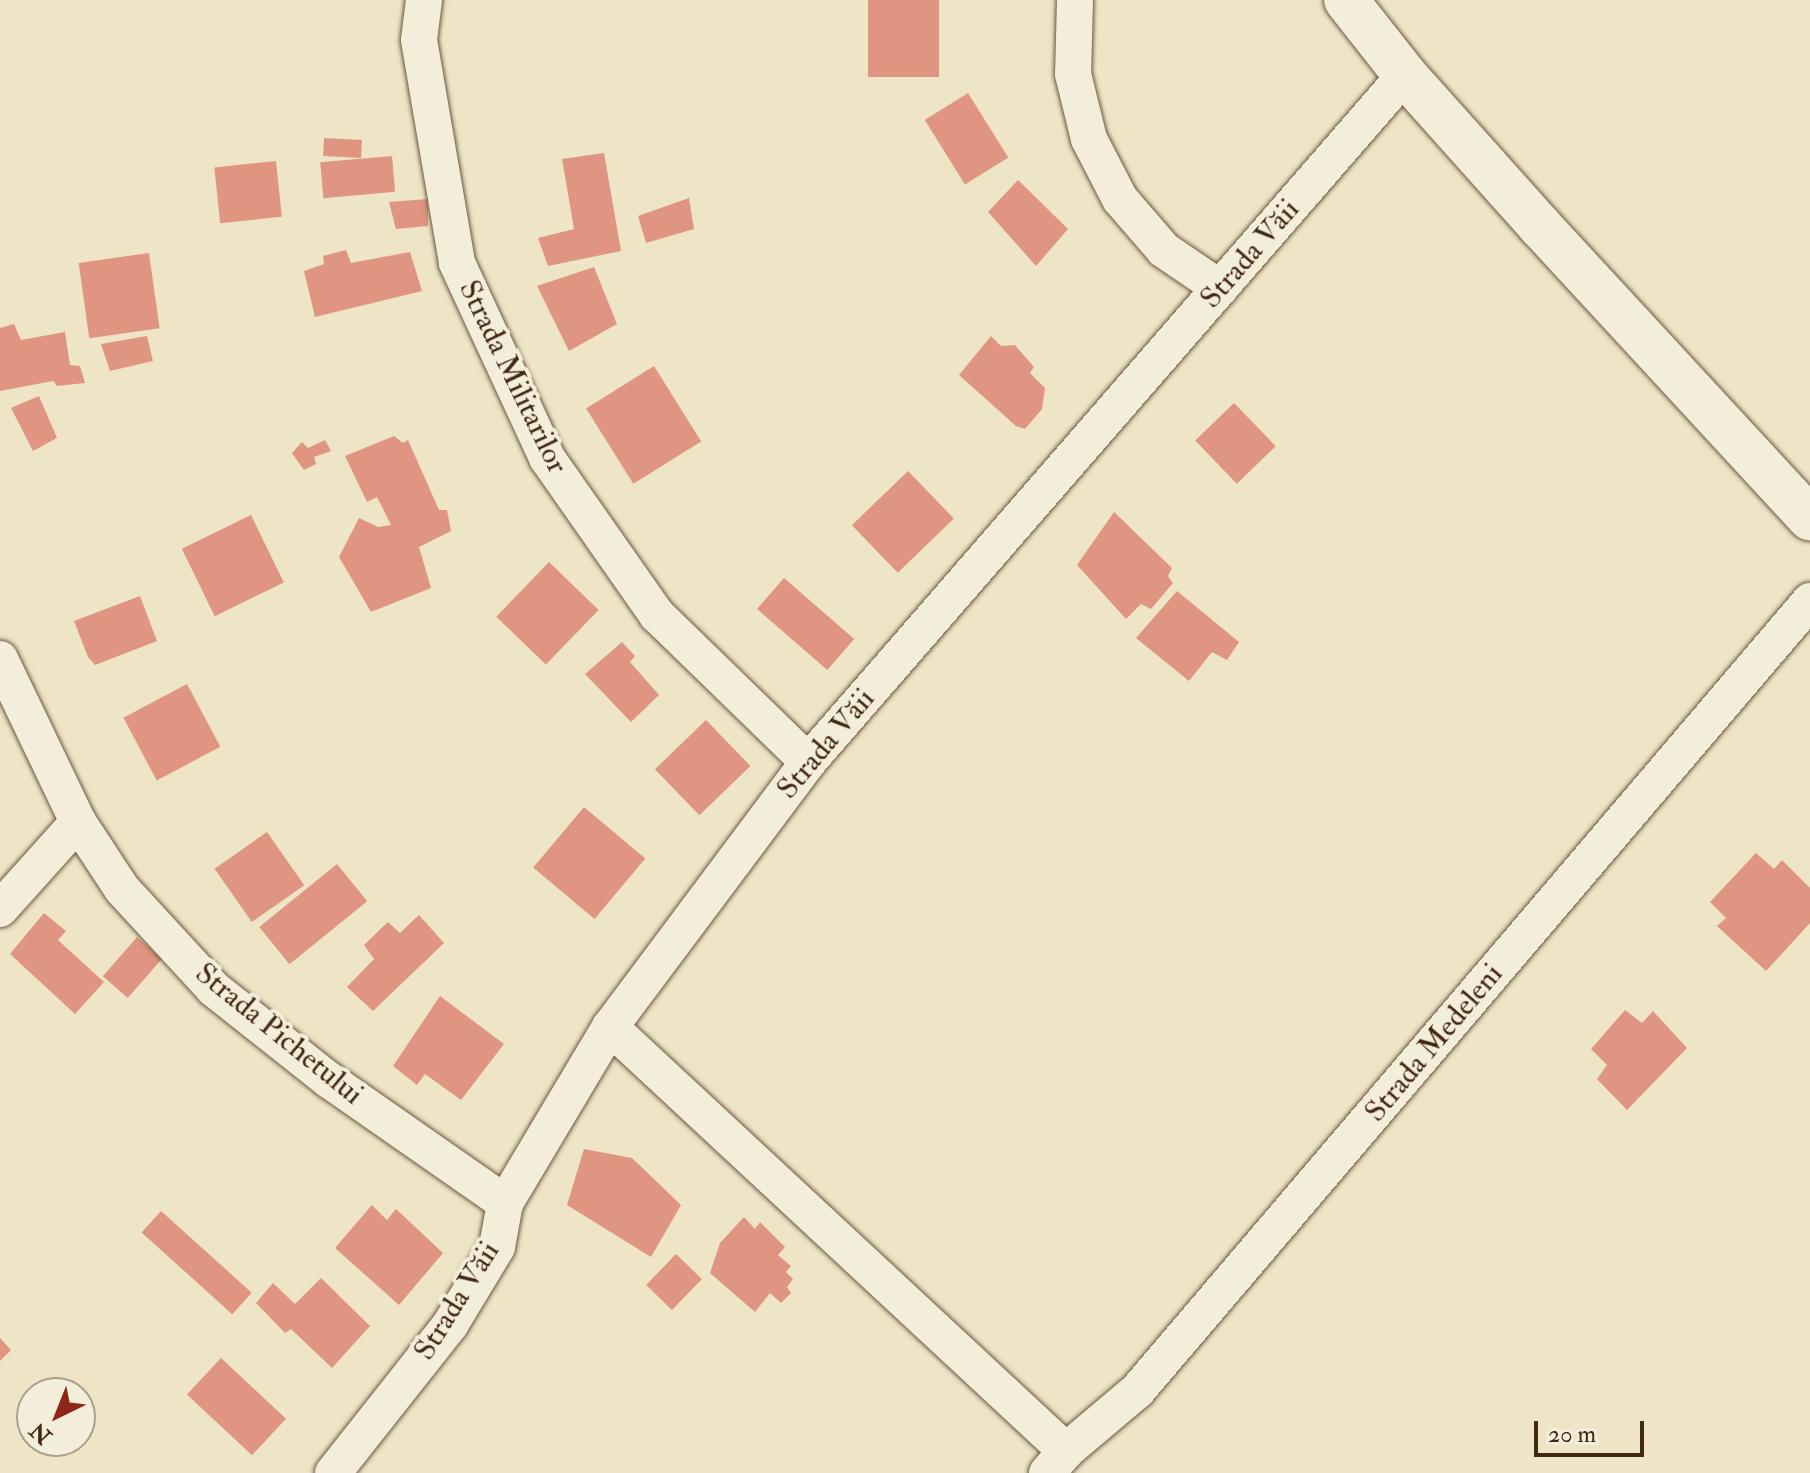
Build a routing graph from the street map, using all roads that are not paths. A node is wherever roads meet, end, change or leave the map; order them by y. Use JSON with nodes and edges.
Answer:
{"nodes":[{"id":1,"x":424,"y":0,"type":"edge"},
{"id":2,"x":1075,"y":0,"type":"edge"},
{"id":3,"x":1346,"y":0,"type":"edge"},
{"id":4,"x":1405,"y":75,"type":"junction"},
{"id":5,"x":1220,"y":288,"type":"junction"},
{"id":6,"x":1810,"y":519,"type":"edge"},
{"id":7,"x":1810,"y":601,"type":"edge"},
{"id":8,"x":0,"y":659,"type":"edge"},
{"id":9,"x":808,"y":762,"type":"junction"},
{"id":10,"x":78,"y":822,"type":"junction"},
{"id":11,"x":0,"y":909,"type":"edge"},
{"id":12,"x":610,"y":1027,"type":"junction"},
{"id":13,"x":505,"y":1203,"type":"junction"},
{"id":14,"x":1057,"y":1462,"type":"edge"},
{"id":15,"x":333,"y":1473,"type":"edge"}],
"edges":[{"from":1,"to":9,"type":"street","name":"Strada Militarilor"},
{"from":2,"to":5,"type":"street"},
{"from":3,"to":4,"type":"main road"},
{"from":4,"to":5,"type":"street","name":"Strada Văii"},
{"from":4,"to":6,"type":"main road"},
{"from":5,"to":9,"type":"street","name":"Strada Văii"},
{"from":7,"to":14,"type":"street","name":"Strada Medeleni"},
{"from":8,"to":10,"type":"street","name":"Strada Pichetului"},
{"from":9,"to":12,"type":"street","name":"Strada Văii"},
{"from":10,"to":11,"type":"street"},
{"from":10,"to":13,"type":"street","name":"Strada Pichetului"},
{"from":12,"to":13,"type":"street","name":"Strada Văii"},
{"from":12,"to":14,"type":"street"},
{"from":13,"to":15,"type":"street","name":"Strada Văii"}]}
